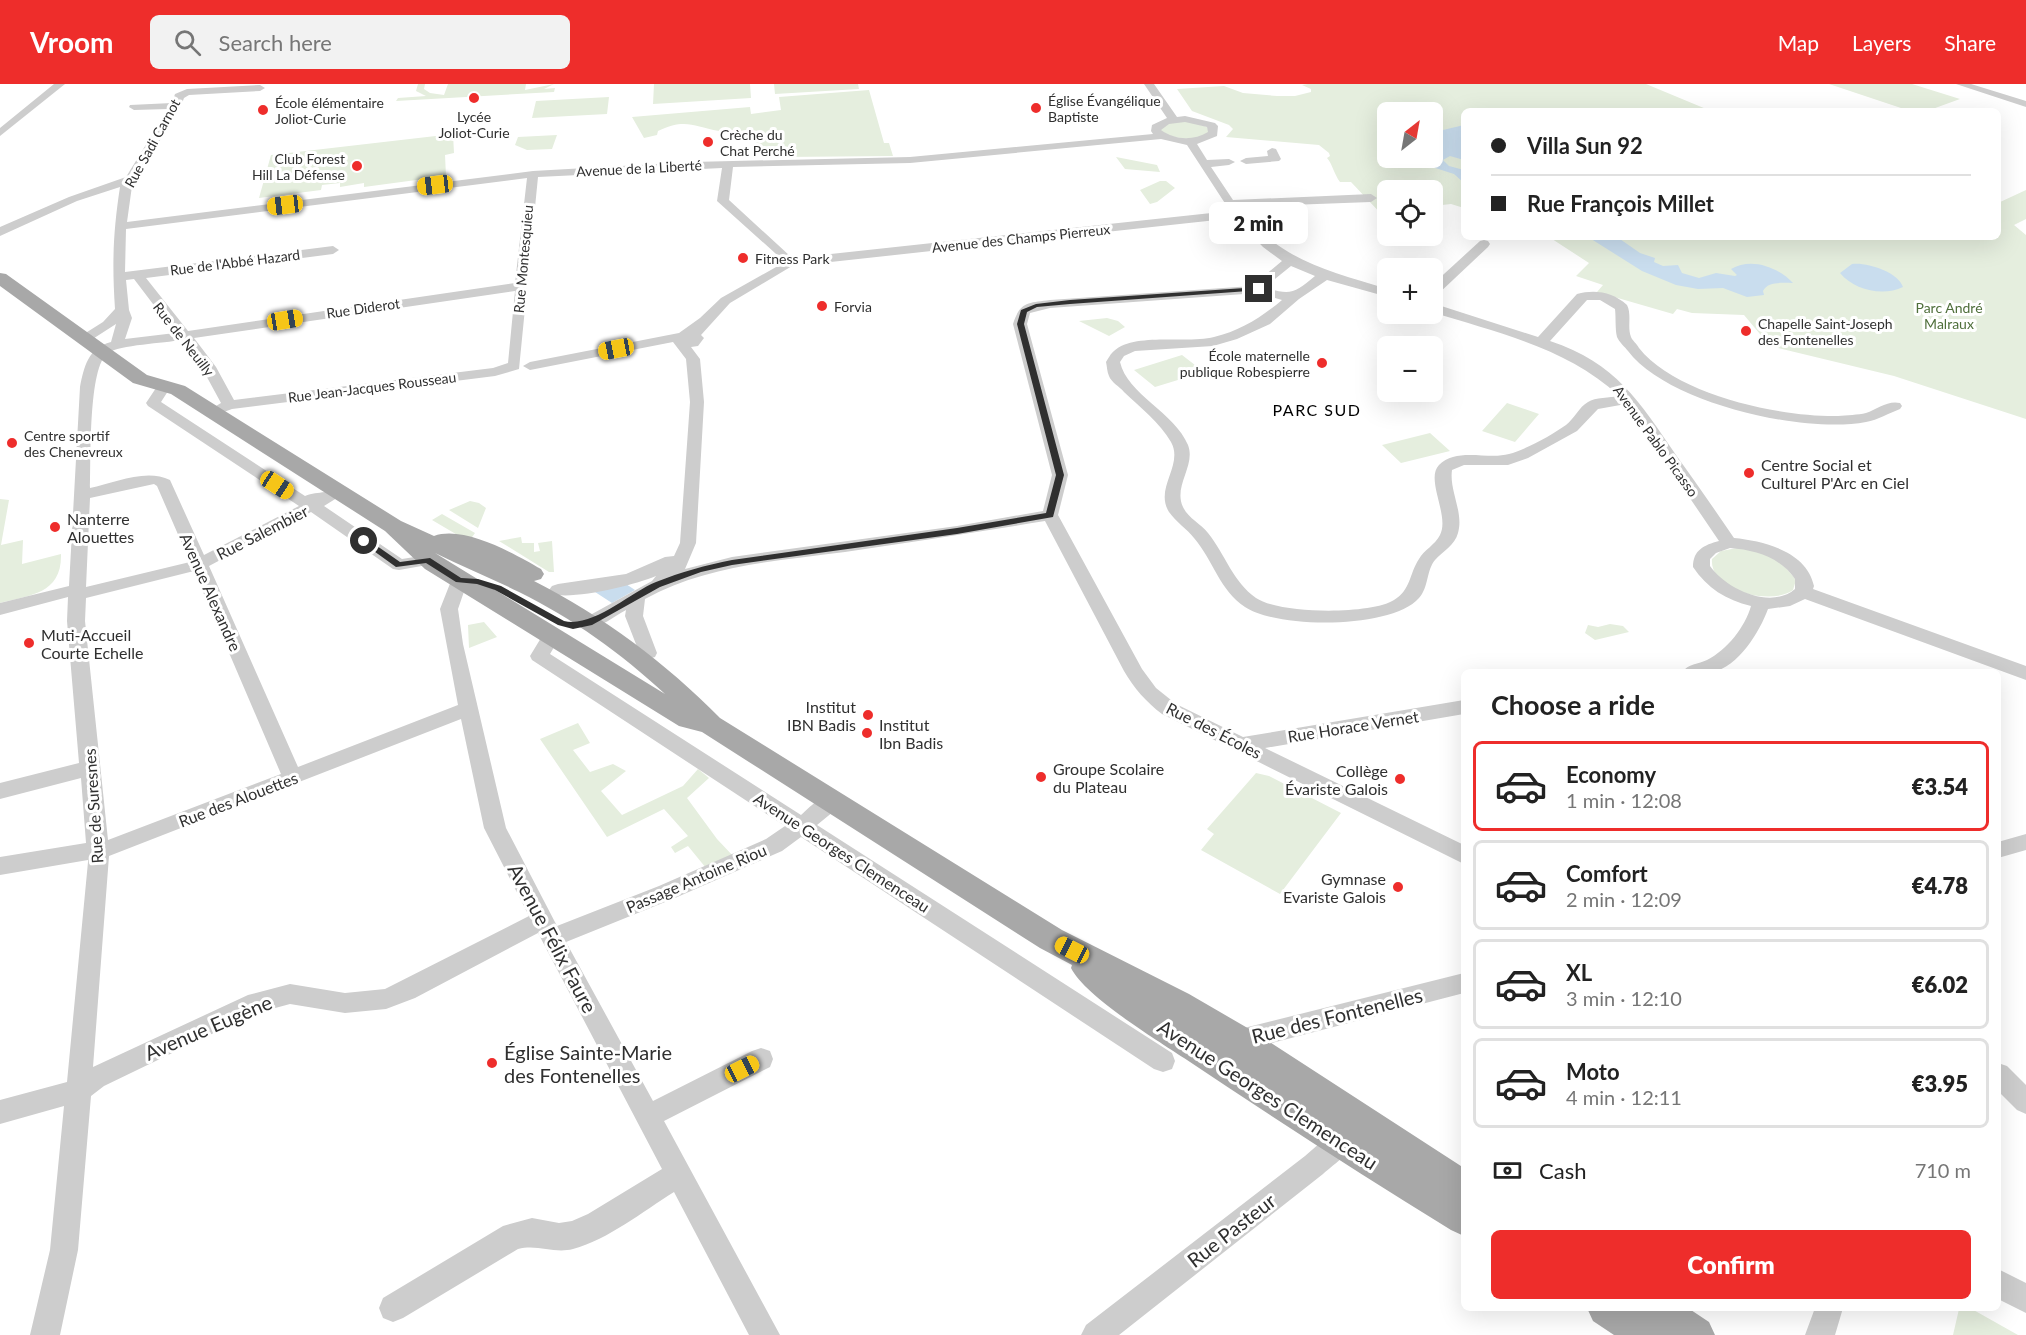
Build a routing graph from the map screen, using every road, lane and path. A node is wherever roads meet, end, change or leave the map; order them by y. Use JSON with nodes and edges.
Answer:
{"nodes":[{"id":1,"x":60,"y":84,"type":"edge"},
{"id":2,"x":1149,"y":84,"type":"edge"},
{"id":3,"x":1161,"y":84,"type":"edge"},
{"id":4,"x":1961,"y":84,"type":"edge"},
{"id":5,"x":172,"y":87,"type":"dead end"},
{"id":6,"x":260,"y":88,"type":"dead end"},
{"id":7,"x":177,"y":101,"type":"junction"},
{"id":8,"x":2026,"y":104,"type":"edge"},
{"id":9,"x":134,"y":107,"type":"dead end"},
{"id":10,"x":1173,"y":119,"type":"junction"},
{"id":11,"x":1185,"y":119,"type":"junction"},
{"id":12,"x":0,"y":133,"type":"edge"},
{"id":13,"x":1161,"y":136,"type":"junction"},
{"id":14,"x":1190,"y":141,"type":"junction"},
{"id":15,"x":1272,"y":151,"type":"dead end"},
{"id":16,"x":1245,"y":161,"type":"dead end"},
{"id":17,"x":1229,"y":162,"type":"dead end"},
{"id":18,"x":728,"y":164,"type":"junction"},
{"id":19,"x":1204,"y":164,"type":"junction"},
{"id":20,"x":533,"y":174,"type":"junction"},
{"id":21,"x":128,"y":180,"type":"junction"},
{"id":22,"x":1371,"y":198,"type":"dead end"},
{"id":23,"x":1235,"y":209,"type":"junction"},
{"id":24,"x":120,"y":226,"type":"junction"},
{"id":25,"x":0,"y":232,"type":"edge"},
{"id":26,"x":1484,"y":243,"type":"dead end"},
{"id":27,"x":333,"y":250,"type":"dead end"},
{"id":28,"x":1290,"y":261,"type":"junction"},
{"id":29,"x":786,"y":262,"type":"junction"},
{"id":30,"x":137,"y":275,"type":"junction"},
{"id":31,"x":1325,"y":275,"type":"junction"},
{"id":32,"x":119,"y":277,"type":"junction"},
{"id":33,"x":0,"y":278,"type":"edge"},
{"id":34,"x":1443,"y":282,"type":"edge"},
{"id":35,"x":521,"y":286,"type":"junction"},
{"id":36,"x":1259,"y":289,"type":"junction"},
{"id":37,"x":1377,"y":290,"type":"edge"},
{"id":38,"x":1293,"y":298,"type":"junction"},
{"id":39,"x":122,"y":310,"type":"junction"},
{"id":40,"x":1443,"y":311,"type":"edge"},
{"id":41,"x":90,"y":335,"type":"junction"},
{"id":42,"x":183,"y":335,"type":"junction"},
{"id":43,"x":688,"y":336,"type":"junction"},
{"id":44,"x":1541,"y":342,"type":"junction"},
{"id":45,"x":108,"y":347,"type":"junction"},
{"id":46,"x":524,"y":362,"type":"junction"},
{"id":47,"x":170,"y":389,"type":"junction"},
{"id":48,"x":1630,"y":399,"type":"junction"},
{"id":49,"x":1895,"y":406,"type":"dead end"},
{"id":50,"x":221,"y":408,"type":"junction"},
{"id":51,"x":242,"y":430,"type":"junction"},
{"id":52,"x":218,"y":447,"type":"junction"},
{"id":53,"x":338,"y":490,"type":"junction"},
{"id":54,"x":82,"y":495,"type":"junction"},
{"id":55,"x":313,"y":506,"type":"junction"},
{"id":56,"x":1050,"y":515,"type":"junction"},
{"id":57,"x":1729,"y":543,"type":"junction"},
{"id":58,"x":426,"y":549,"type":"junction"},
{"id":59,"x":685,"y":551,"type":"junction"},
{"id":60,"x":498,"y":553,"type":"junction"},
{"id":61,"x":732,"y":562,"type":"junction"},
{"id":62,"x":198,"y":565,"type":"junction"},
{"id":63,"x":466,"y":572,"type":"junction"},
{"id":64,"x":657,"y":585,"type":"junction"},
{"id":65,"x":558,"y":590,"type":"junction"},
{"id":66,"x":77,"y":592,"type":"junction"},
{"id":67,"x":1803,"y":592,"type":"junction"},
{"id":68,"x":637,"y":596,"type":"junction"},
{"id":69,"x":1760,"y":603,"type":"junction"},
{"id":70,"x":0,"y":609,"type":"edge"},
{"id":71,"x":594,"y":620,"type":"junction"},
{"id":72,"x":550,"y":637,"type":"junction"},
{"id":73,"x":651,"y":663,"type":"junction"},
{"id":74,"x":1702,"y":669,"type":"edge"},
{"id":75,"x":2026,"y":674,"type":"edge"},
{"id":76,"x":469,"y":708,"type":"junction"},
{"id":77,"x":1461,"y":708,"type":"edge"},
{"id":78,"x":711,"y":725,"type":"junction"},
{"id":79,"x":1243,"y":744,"type":"junction"},
{"id":80,"x":91,"y":768,"type":"junction"},
{"id":81,"x":293,"y":778,"type":"junction"},
{"id":82,"x":0,"y":791,"type":"edge"},
{"id":83,"x":832,"y":801,"type":"junction"},
{"id":84,"x":802,"y":825,"type":"junction"},
{"id":85,"x":2026,"y":842,"type":"edge"},
{"id":86,"x":2001,"y":849,"type":"edge"},
{"id":87,"x":99,"y":851,"type":"junction"},
{"id":88,"x":1461,"y":853,"type":"edge"},
{"id":89,"x":0,"y":866,"type":"edge"},
{"id":90,"x":547,"y":929,"type":"junction"},
{"id":91,"x":1461,"y":984,"type":"edge"},
{"id":92,"x":1235,"y":1054,"type":"junction"},
{"id":93,"x":761,"y":1059,"type":"dead end"},
{"id":94,"x":1163,"y":1061,"type":"dead end"},
{"id":95,"x":2001,"y":1077,"type":"edge"},
{"id":96,"x":78,"y":1091,"type":"junction"},
{"id":97,"x":2026,"y":1102,"type":"edge"},
{"id":98,"x":0,"y":1112,"type":"edge"},
{"id":99,"x":647,"y":1117,"type":"junction"},
{"id":100,"x":1343,"y":1128,"type":"junction"},
{"id":101,"x":678,"y":1174,"type":"junction"},
{"id":102,"x":1461,"y":1187,"type":"edge"},
{"id":103,"x":1461,"y":1216,"type":"edge"},
{"id":104,"x":2001,"y":1285,"type":"edge"},
{"id":105,"x":2026,"y":1299,"type":"edge"},
{"id":106,"x":393,"y":1308,"type":"dead end"},
{"id":107,"x":1611,"y":1311,"type":"edge"},
{"id":108,"x":1658,"y":1311,"type":"edge"},
{"id":109,"x":1827,"y":1311,"type":"edge"},
{"id":110,"x":45,"y":1335,"type":"edge"},
{"id":111,"x":765,"y":1335,"type":"edge"},
{"id":112,"x":1096,"y":1335,"type":"edge"},
{"id":113,"x":1649,"y":1335,"type":"edge"},
{"id":114,"x":1696,"y":1335,"type":"edge"},
{"id":115,"x":1820,"y":1335,"type":"edge"}],
"edges":[{"from":1,"to":12,"type":"street"},
{"from":2,"to":10,"type":"street"},
{"from":3,"to":11,"type":"street"},
{"from":4,"to":8,"type":"street"},
{"from":5,"to":7,"type":"street","name":"Rue Sadi Carnot"},
{"from":6,"to":7,"type":"street"},
{"from":7,"to":9,"type":"street"},
{"from":7,"to":21,"type":"street","name":"Rue Sadi Carnot"},
{"from":10,"to":11,"type":"street"},
{"from":10,"to":13,"type":"street"},
{"from":11,"to":14,"type":"street"},
{"from":13,"to":14,"type":"street","name":"Avenue de la Liberté"},
{"from":13,"to":18,"type":"street","name":"Avenue de la Liberté"},
{"from":14,"to":19,"type":"street"},
{"from":15,"to":16,"type":"street"},
{"from":17,"to":19,"type":"street"},
{"from":18,"to":20,"type":"street","name":"Avenue de la Liberté"},
{"from":18,"to":29,"type":"street"},
{"from":19,"to":23,"type":"street"},
{"from":20,"to":24,"type":"street","name":"Avenue de la Liberté"},
{"from":20,"to":35,"type":"street","name":"Rue Montesquieu"},
{"from":21,"to":24,"type":"street","name":"Rue Sadi Carnot"},
{"from":21,"to":25,"type":"street"},
{"from":22,"to":23,"type":"street","name":"Avenue des Champs Pierreux"},
{"from":23,"to":28,"type":"street"},
{"from":23,"to":29,"type":"street","name":"Avenue des Champs Pierreux"},
{"from":24,"to":32,"type":"street","name":"Rue Sadi Carnot"},
{"from":26,"to":34,"type":"street"},
{"from":27,"to":30,"type":"street","name":"Rue de l'Abbé Hazard"},
{"from":28,"to":31,"type":"street"},
{"from":28,"to":36,"type":"street"},
{"from":29,"to":43,"type":"street"},
{"from":30,"to":32,"type":"street"},
{"from":30,"to":42,"type":"street","name":"Rue de Neuilly"},
{"from":31,"to":37,"type":"street"},
{"from":31,"to":38,"type":"street"},
{"from":32,"to":39,"type":"street","name":"Rue Sadi Carnot"},
{"from":33,"to":41,"type":"main road","name":"Avenue Georges Clemenceau"},
{"from":35,"to":42,"type":"street","name":"Rue Diderot"},
{"from":35,"to":46,"type":"street","name":"Rue Montesquieu"},
{"from":36,"to":38,"type":"street"},
{"from":36,"to":56,"type":"street"},
{"from":38,"to":48,"type":"street"},
{"from":39,"to":41,"type":"street"},
{"from":39,"to":45,"type":"street","name":"Rue Sadi Carnot"},
{"from":40,"to":44,"type":"street","name":"Avenue Pablo Picasso"},
{"from":41,"to":45,"type":"main road","name":"Avenue Georges Clemenceau"},
{"from":42,"to":45,"type":"street","name":"Rue Diderot"},
{"from":42,"to":50,"type":"street","name":"Rue de Neuilly"},
{"from":43,"to":46,"type":"street","name":"Rue Jean-Jacques Rousseau"},
{"from":43,"to":59,"type":"street"},
{"from":44,"to":48,"type":"street","name":"Avenue Pablo Picasso"},
{"from":44,"to":49,"type":"street"},
{"from":45,"to":47,"type":"main road","name":"Avenue Georges Clemenceau"},
{"from":45,"to":54,"type":"street","name":"Rue de Suresnes"},
{"from":46,"to":50,"type":"street","name":"Rue Jean-Jacques Rousseau"},
{"from":47,"to":50,"type":"main road","name":"Avenue Georges Clemenceau"},
{"from":47,"to":52,"type":"street"},
{"from":48,"to":57,"type":"street","name":"Avenue Pablo Picasso"},
{"from":50,"to":51,"type":"main road","name":"Avenue Georges Clemenceau"},
{"from":51,"to":52,"type":"street"},
{"from":51,"to":53,"type":"main road","name":"Avenue Georges Clemenceau"},
{"from":52,"to":53,"type":"street"},
{"from":53,"to":55,"type":"street","name":"Rue Salembier"},
{"from":53,"to":58,"type":"main road","name":"Avenue Georges Clemenceau"},
{"from":54,"to":62,"type":"street","name":"Avenue Alexandre"},
{"from":54,"to":66,"type":"street","name":"Rue de Suresnes"},
{"from":55,"to":58,"type":"street","name":"Avenue Georges Clemenceau"},
{"from":55,"to":62,"type":"street","name":"Rue Salembier"},
{"from":56,"to":61,"type":"street"},
{"from":56,"to":79,"type":"street","name":"Rue des Écoles"},
{"from":57,"to":67,"type":"street"},
{"from":57,"to":69,"type":"street"},
{"from":58,"to":60,"type":"main road","name":"Avenue Georges Clemenceau"},
{"from":58,"to":63,"type":"main road","name":"Avenue Georges Clemenceau"},
{"from":59,"to":61,"type":"street"},
{"from":59,"to":64,"type":"street"},
{"from":59,"to":65,"type":"street"},
{"from":60,"to":63,"type":"main road"},
{"from":60,"to":65,"type":"main road","name":"Avenue Georges Clemenceau"},
{"from":61,"to":64,"type":"street"},
{"from":62,"to":66,"type":"street","name":"Rue Salembier"},
{"from":62,"to":81,"type":"street","name":"Avenue Alexandre"},
{"from":63,"to":71,"type":"main road","name":"Avenue Georges Clemenceau"},
{"from":63,"to":72,"type":"main road","name":"Avenue Georges Clemenceau"},
{"from":63,"to":76,"type":"street","name":"Avenue Félix Faure"},
{"from":64,"to":68,"type":"street"},
{"from":65,"to":71,"type":"main road","name":"Avenue Georges Clemenceau"},
{"from":66,"to":70,"type":"street","name":"Rue Salembier"},
{"from":66,"to":80,"type":"street","name":"Rue de Suresnes"},
{"from":67,"to":69,"type":"street"},
{"from":67,"to":75,"type":"street"},
{"from":68,"to":71,"type":"street"},
{"from":68,"to":73,"type":"street"},
{"from":69,"to":74,"type":"street"},
{"from":71,"to":73,"type":"main road","name":"Avenue Georges Clemenceau"},
{"from":72,"to":78,"type":"main road","name":"Avenue Georges Clemenceau"},
{"from":72,"to":84,"type":"street","name":"Avenue Georges Clemenceau"},
{"from":73,"to":78,"type":"main road","name":"Avenue Georges Clemenceau"},
{"from":76,"to":81,"type":"street","name":"Rue des Alouettes"},
{"from":76,"to":90,"type":"street","name":"Avenue Félix Faure"},
{"from":77,"to":79,"type":"street","name":"Rue Horace Vernet"},
{"from":78,"to":83,"type":"main road","name":"Avenue Georges Clemenceau"},
{"from":79,"to":88,"type":"street","name":"Rue des Écoles"},
{"from":80,"to":82,"type":"street"},
{"from":80,"to":87,"type":"street","name":"Rue de Suresnes"},
{"from":81,"to":87,"type":"street","name":"Rue des Alouettes"},
{"from":83,"to":84,"type":"street","name":"Passage Antoine Riou"},
{"from":83,"to":92,"type":"main road","name":"Avenue Georges Clemenceau"},
{"from":84,"to":90,"type":"street","name":"Passage Antoine Riou"},
{"from":84,"to":94,"type":"street","name":"Avenue Georges Clemenceau"},
{"from":85,"to":86,"type":"street"},
{"from":87,"to":89,"type":"street","name":"Rue des Alouettes"},
{"from":87,"to":96,"type":"street","name":"Rue de Suresnes"},
{"from":90,"to":96,"type":"street","name":"Avenue Eugène"},
{"from":90,"to":99,"type":"street","name":"Avenue Félix Faure"},
{"from":91,"to":92,"type":"street","name":"Rue des Fontenelles"},
{"from":92,"to":100,"type":"main road","name":"Avenue Georges Clemenceau"},
{"from":93,"to":99,"type":"street"},
{"from":95,"to":97,"type":"street"},
{"from":96,"to":98,"type":"street","name":"Avenue Eugène"},
{"from":96,"to":110,"type":"street","name":"Rue de Suresnes"},
{"from":99,"to":101,"type":"street","name":"Avenue Félix Faure"},
{"from":100,"to":102,"type":"main road","name":"Avenue Georges Clemenceau"},
{"from":100,"to":103,"type":"main road","name":"Avenue Georges Clemenceau"},
{"from":100,"to":112,"type":"street","name":"Rue Pasteur"},
{"from":101,"to":106,"type":"street"},
{"from":101,"to":111,"type":"street","name":"Avenue Félix Faure"},
{"from":104,"to":105,"type":"street"},
{"from":107,"to":113,"type":"main road"},
{"from":108,"to":114,"type":"main road"},
{"from":109,"to":115,"type":"street"}]}
